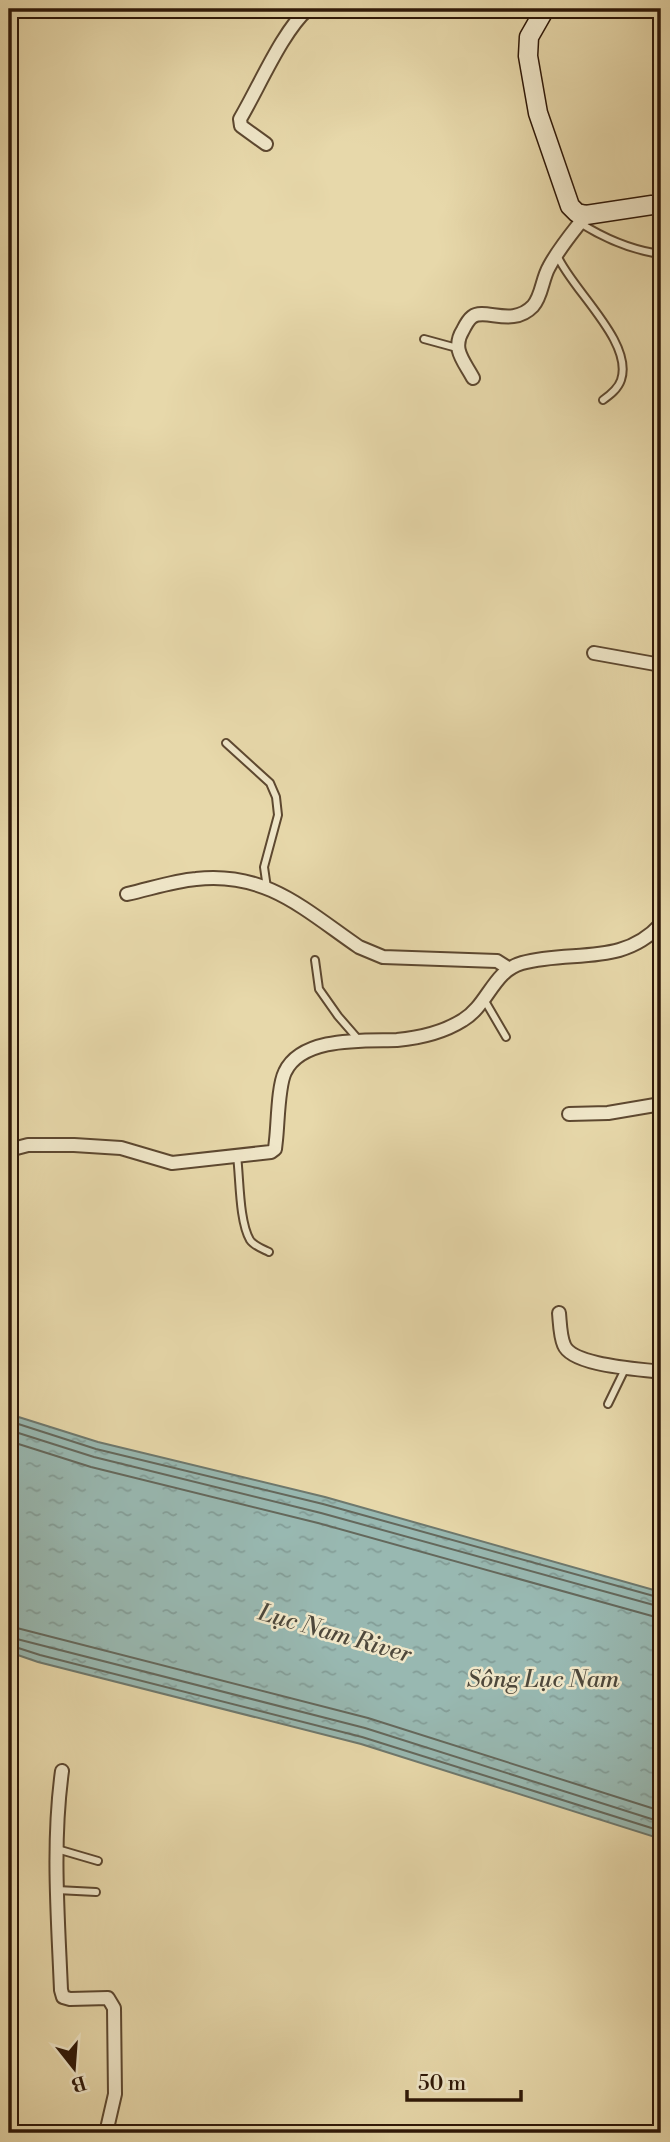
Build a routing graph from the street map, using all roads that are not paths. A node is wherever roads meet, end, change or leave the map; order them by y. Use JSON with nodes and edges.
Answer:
{"nodes":[{"id":1,"x":308,"y":9,"type":"edge"},
{"id":2,"x":545,"y":9,"type":"edge"},
{"id":3,"x":266,"y":144,"type":"dead end"},
{"id":4,"x":661,"y":205,"type":"edge"},
{"id":5,"x":583,"y":219,"type":"junction"},
{"id":6,"x":654,"y":253,"type":"dead end"},
{"id":7,"x":556,"y":255,"type":"junction"},
{"id":8,"x":424,"y":339,"type":"dead end"},
{"id":9,"x":457,"y":348,"type":"junction"},
{"id":10,"x":473,"y":378,"type":"dead end"},
{"id":11,"x":603,"y":400,"type":"dead end"},
{"id":12,"x":594,"y":653,"type":"dead end"},
{"id":13,"x":661,"y":665,"type":"edge"},
{"id":14,"x":226,"y":743,"type":"dead end"},
{"id":15,"x":267,"y":888,"type":"junction"},
{"id":16,"x":127,"y":894,"type":"dead end"},
{"id":17,"x":661,"y":924,"type":"edge"},
{"id":18,"x":315,"y":960,"type":"dead end"},
{"id":19,"x":508,"y":968,"type":"junction"},
{"id":20,"x":485,"y":1001,"type":"junction"},
{"id":21,"x":506,"y":1037,"type":"dead end"},
{"id":22,"x":359,"y":1040,"type":"junction"},
{"id":23,"x":661,"y":1104,"type":"edge"},
{"id":24,"x":569,"y":1114,"type":"dead end"},
{"id":25,"x":9,"y":1150,"type":"edge"},
{"id":26,"x":237,"y":1156,"type":"junction"},
{"id":27,"x":270,"y":1252,"type":"dead end"},
{"id":28,"x":559,"y":1312,"type":"dead end"},
{"id":29,"x":626,"y":1367,"type":"junction"},
{"id":30,"x":661,"y":1372,"type":"edge"},
{"id":31,"x":608,"y":1404,"type":"dead end"},
{"id":32,"x":62,"y":1771,"type":"dead end"},
{"id":33,"x":55,"y":1849,"type":"junction"},
{"id":34,"x":99,"y":1861,"type":"dead end"},
{"id":35,"x":57,"y":1890,"type":"junction"},
{"id":36,"x":96,"y":1892,"type":"dead end"},
{"id":37,"x":106,"y":2133,"type":"edge"}],
"edges":[{"from":1,"to":3,"type":"street"},
{"from":2,"to":5,"type":"street"},
{"from":4,"to":5,"type":"street"},
{"from":5,"to":6,"type":"lane"},
{"from":5,"to":7,"type":"street"},
{"from":7,"to":9,"type":"street"},
{"from":7,"to":11,"type":"lane"},
{"from":8,"to":9,"type":"lane"},
{"from":9,"to":10,"type":"street"},
{"from":12,"to":13,"type":"street"},
{"from":14,"to":15,"type":"lane"},
{"from":15,"to":16,"type":"street"},
{"from":15,"to":19,"type":"street"},
{"from":17,"to":19,"type":"street"},
{"from":18,"to":22,"type":"lane"},
{"from":19,"to":20,"type":"street"},
{"from":20,"to":21,"type":"lane"},
{"from":20,"to":22,"type":"street"},
{"from":22,"to":26,"type":"street"},
{"from":23,"to":24,"type":"street"},
{"from":25,"to":26,"type":"street"},
{"from":26,"to":27,"type":"lane"},
{"from":28,"to":29,"type":"street"},
{"from":29,"to":30,"type":"street"},
{"from":29,"to":31,"type":"lane"},
{"from":32,"to":33,"type":"street"},
{"from":33,"to":34,"type":"lane"},
{"from":33,"to":35,"type":"street"},
{"from":35,"to":36,"type":"lane"},
{"from":35,"to":37,"type":"street"}]}
